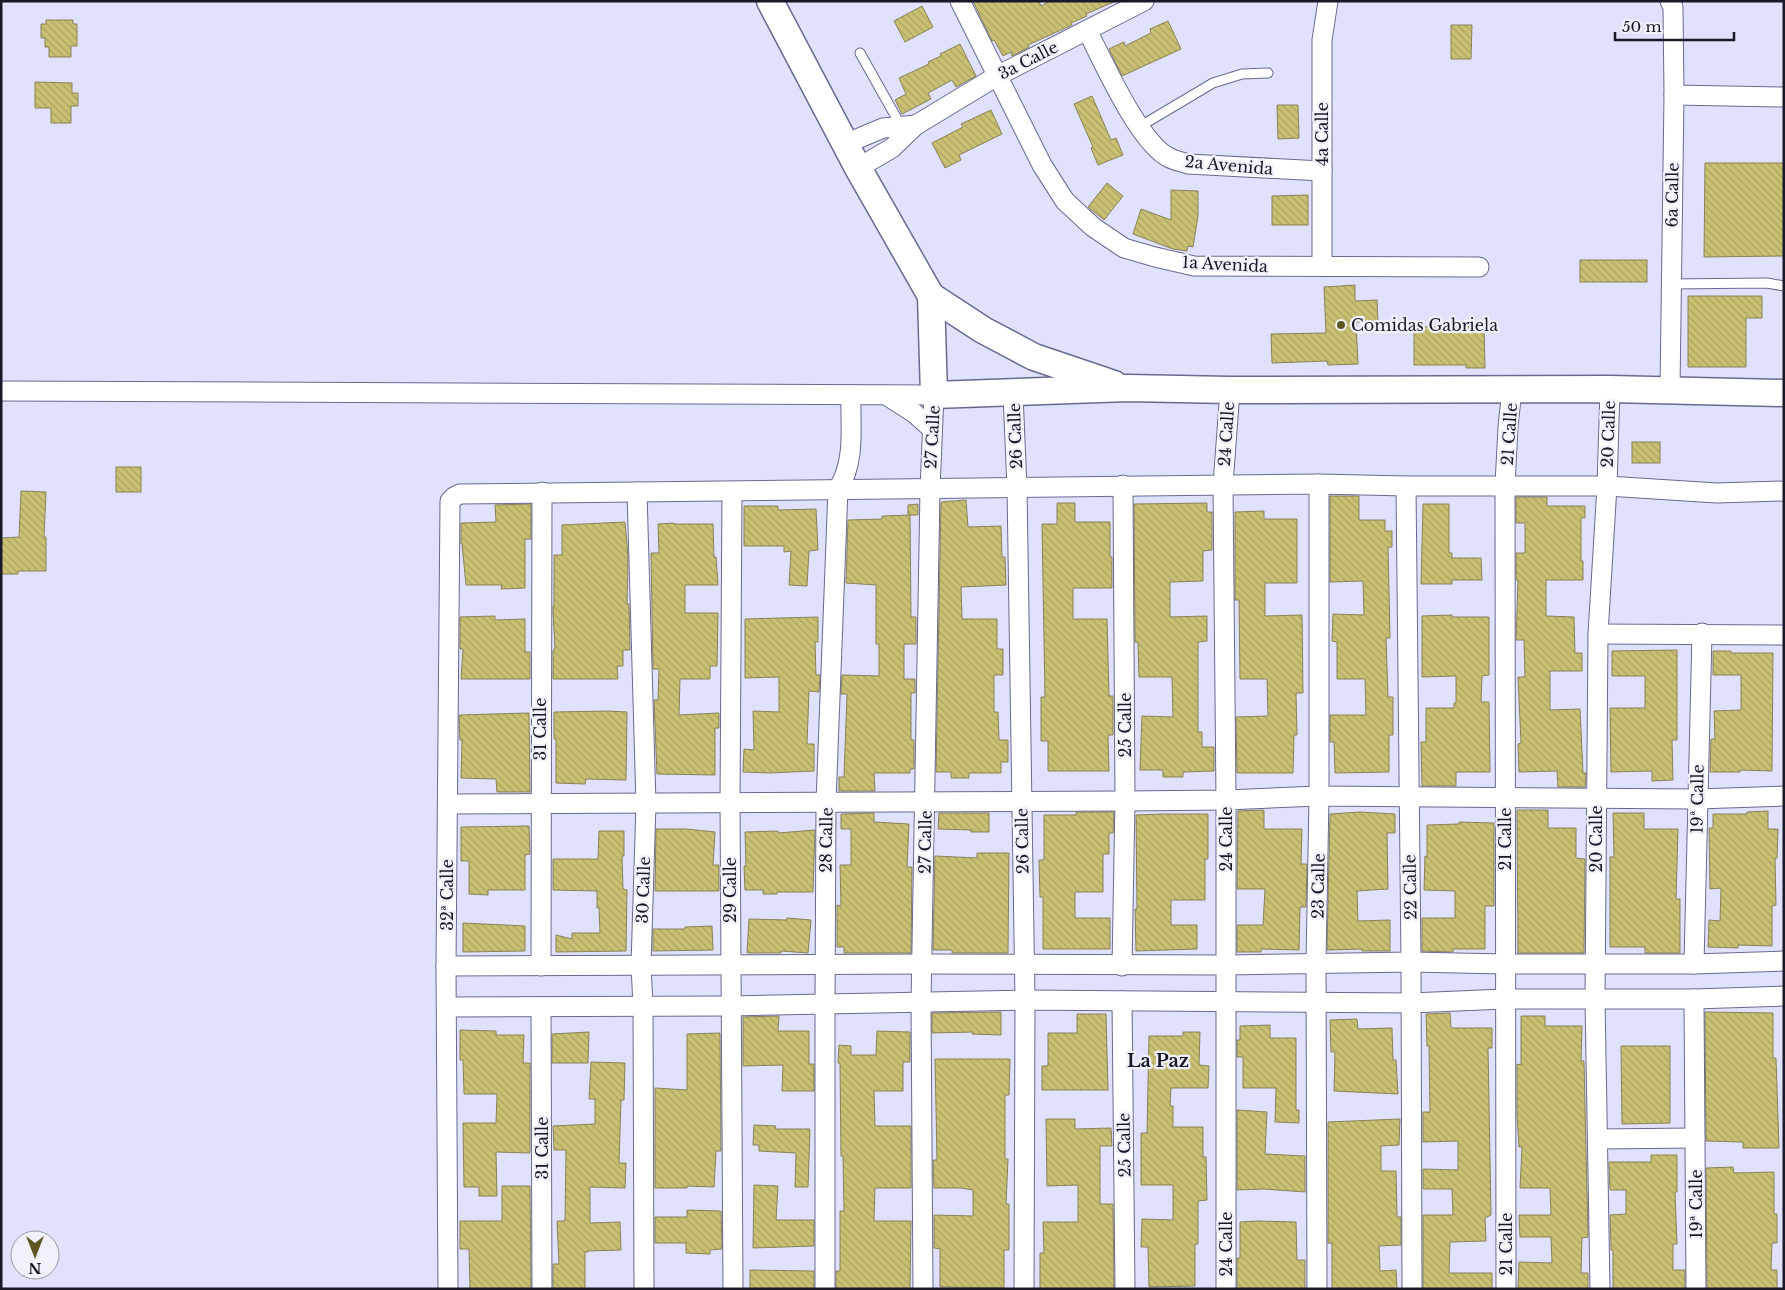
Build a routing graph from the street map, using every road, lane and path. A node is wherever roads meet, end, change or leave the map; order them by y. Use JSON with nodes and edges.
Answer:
{"nodes":[{"id":1,"x":770,"y":1,"type":"edge"},
{"id":2,"x":960,"y":1,"type":"edge"},
{"id":3,"x":1144,"y":1,"type":"edge"},
{"id":4,"x":1328,"y":1,"type":"edge"},
{"id":5,"x":1670,"y":1,"type":"edge"},
{"id":6,"x":1086,"y":30,"type":"junction"},
{"id":7,"x":860,"y":53,"type":"dead end"},
{"id":8,"x":1268,"y":73,"type":"dead end"},
{"id":9,"x":997,"y":76,"type":"junction"},
{"id":10,"x":1674,"y":95,"type":"junction"},
{"id":11,"x":1784,"y":97,"type":"edge"},
{"id":12,"x":908,"y":126,"type":"junction"},
{"id":13,"x":1138,"y":127,"type":"junction"},
{"id":14,"x":845,"y":144,"type":"junction"},
{"id":15,"x":858,"y":168,"type":"junction"},
{"id":16,"x":1322,"y":171,"type":"junction"},
{"id":17,"x":1322,"y":266,"type":"junction"},
{"id":18,"x":1479,"y":267,"type":"dead end"},
{"id":19,"x":1672,"y":284,"type":"junction"},
{"id":20,"x":1784,"y":286,"type":"edge"},
{"id":21,"x":930,"y":296,"type":"junction"},
{"id":22,"x":1128,"y":388,"type":"junction"},
{"id":23,"x":1512,"y":389,"type":"junction"},
{"id":24,"x":1610,"y":389,"type":"junction"},
{"id":25,"x":1230,"y":390,"type":"junction"},
{"id":26,"x":1670,"y":390,"type":"junction"},
{"id":27,"x":1,"y":391,"type":"edge"},
{"id":28,"x":1784,"y":393,"type":"edge"},
{"id":29,"x":1013,"y":394,"type":"junction"},
{"id":30,"x":850,"y":395,"type":"junction"},
{"id":31,"x":886,"y":395,"type":"junction"},
{"id":32,"x":934,"y":395,"type":"junction"},
{"id":33,"x":932,"y":430,"type":"junction"},
{"id":34,"x":1318,"y":484,"type":"junction"},
{"id":35,"x":1123,"y":485,"type":"junction"},
{"id":36,"x":1223,"y":485,"type":"junction"},
{"id":37,"x":1505,"y":485,"type":"junction"},
{"id":38,"x":1406,"y":486,"type":"junction"},
{"id":39,"x":1607,"y":486,"type":"junction"},
{"id":40,"x":1017,"y":488,"type":"junction"},
{"id":41,"x":838,"y":489,"type":"junction"},
{"id":42,"x":930,"y":489,"type":"junction"},
{"id":43,"x":1784,"y":491,"type":"edge"},
{"id":44,"x":542,"y":492,"type":"junction"},
{"id":45,"x":637,"y":492,"type":"junction"},
{"id":46,"x":732,"y":492,"type":"junction"},
{"id":47,"x":1702,"y":633,"type":"junction"},
{"id":48,"x":1598,"y":634,"type":"junction"},
{"id":49,"x":1784,"y":635,"type":"edge"},
{"id":50,"x":1319,"y":796,"type":"junction"},
{"id":51,"x":1409,"y":796,"type":"junction"},
{"id":52,"x":1784,"y":796,"type":"edge"},
{"id":53,"x":1505,"y":797,"type":"junction"},
{"id":54,"x":1596,"y":798,"type":"junction"},
{"id":55,"x":1697,"y":799,"type":"junction"},
{"id":56,"x":1226,"y":800,"type":"junction"},
{"id":57,"x":730,"y":802,"type":"junction"},
{"id":58,"x":826,"y":802,"type":"junction"},
{"id":59,"x":925,"y":802,"type":"junction"},
{"id":60,"x":1022,"y":802,"type":"junction"},
{"id":61,"x":1125,"y":802,"type":"junction"},
{"id":62,"x":540,"y":803,"type":"junction"},
{"id":63,"x":448,"y":804,"type":"junction"},
{"id":64,"x":646,"y":804,"type":"junction"},
{"id":65,"x":1784,"y":961,"type":"edge"},
{"id":66,"x":1411,"y":962,"type":"junction"},
{"id":67,"x":1316,"y":963,"type":"junction"},
{"id":68,"x":923,"y":964,"type":"junction"},
{"id":69,"x":1504,"y":964,"type":"junction"},
{"id":70,"x":1596,"y":964,"type":"junction"},
{"id":71,"x":1694,"y":964,"type":"junction"},
{"id":72,"x":641,"y":965,"type":"junction"},
{"id":73,"x":731,"y":965,"type":"junction"},
{"id":74,"x":825,"y":965,"type":"junction"},
{"id":75,"x":446,"y":966,"type":"junction"},
{"id":76,"x":540,"y":966,"type":"junction"},
{"id":77,"x":1024,"y":966,"type":"junction"},
{"id":78,"x":1122,"y":966,"type":"junction"},
{"id":79,"x":1226,"y":966,"type":"junction"},
{"id":80,"x":1784,"y":996,"type":"edge"},
{"id":81,"x":1505,"y":999,"type":"junction"},
{"id":82,"x":1595,"y":999,"type":"junction"},
{"id":83,"x":1694,"y":999,"type":"junction"},
{"id":84,"x":1025,"y":1000,"type":"junction"},
{"id":85,"x":1122,"y":1000,"type":"junction"},
{"id":86,"x":1226,"y":1002,"type":"junction"},
{"id":87,"x":921,"y":1003,"type":"junction"},
{"id":88,"x":1318,"y":1003,"type":"junction"},
{"id":89,"x":1411,"y":1003,"type":"junction"},
{"id":90,"x":825,"y":1004,"type":"junction"},
{"id":91,"x":643,"y":1006,"type":"junction"},
{"id":92,"x":731,"y":1006,"type":"junction"},
{"id":93,"x":447,"y":1007,"type":"junction"},
{"id":94,"x":541,"y":1007,"type":"junction"},
{"id":95,"x":1695,"y":1138,"type":"junction"},
{"id":96,"x":1598,"y":1139,"type":"junction"},
{"id":97,"x":448,"y":1289,"type":"edge"},
{"id":98,"x":542,"y":1289,"type":"edge"},
{"id":99,"x":644,"y":1289,"type":"edge"},
{"id":100,"x":733,"y":1289,"type":"edge"},
{"id":101,"x":825,"y":1289,"type":"edge"},
{"id":102,"x":923,"y":1289,"type":"edge"},
{"id":103,"x":1024,"y":1289,"type":"edge"},
{"id":104,"x":1125,"y":1289,"type":"edge"},
{"id":105,"x":1226,"y":1289,"type":"edge"},
{"id":106,"x":1317,"y":1289,"type":"edge"},
{"id":107,"x":1412,"y":1289,"type":"edge"},
{"id":108,"x":1506,"y":1289,"type":"edge"},
{"id":109,"x":1600,"y":1289,"type":"edge"},
{"id":110,"x":1696,"y":1289,"type":"edge"}],
"edges":[{"from":1,"to":14,"type":"street"},
{"from":2,"to":9,"type":"street","name":"1a Avenida"},
{"from":3,"to":6,"type":"street","name":"3a Calle"},
{"from":4,"to":16,"type":"street","name":"4a Calle"},
{"from":5,"to":10,"type":"street","name":"6a Calle"},
{"from":6,"to":9,"type":"street","name":"3a Calle"},
{"from":6,"to":13,"type":"street","name":"2a Avenida"},
{"from":7,"to":12,"type":"lane"},
{"from":8,"to":13,"type":"lane"},
{"from":9,"to":12,"type":"street","name":"3a Calle"},
{"from":9,"to":17,"type":"street","name":"1a Avenida"},
{"from":10,"to":11,"type":"street"},
{"from":10,"to":19,"type":"street","name":"6a Calle"},
{"from":12,"to":14,"type":"street","name":"3a Calle"},
{"from":12,"to":15,"type":"street","name":"3a Calle"},
{"from":13,"to":16,"type":"street","name":"2a Avenida"},
{"from":14,"to":15,"type":"street"},
{"from":15,"to":21,"type":"street"},
{"from":16,"to":17,"type":"street","name":"4a Calle"},
{"from":17,"to":18,"type":"street","name":"1a Avenida"},
{"from":19,"to":20,"type":"lane"},
{"from":19,"to":26,"type":"street","name":"6a Calle"},
{"from":21,"to":22,"type":"street"},
{"from":21,"to":32,"type":"street"},
{"from":22,"to":25,"type":"street"},
{"from":22,"to":29,"type":"street"},
{"from":23,"to":24,"type":"street"},
{"from":23,"to":25,"type":"street"},
{"from":23,"to":37,"type":"street","name":"21 Calle"},
{"from":24,"to":26,"type":"street"},
{"from":24,"to":39,"type":"street","name":"20 Calle"},
{"from":25,"to":36,"type":"street","name":"24 Calle"},
{"from":26,"to":28,"type":"street"},
{"from":27,"to":30,"type":"street"},
{"from":29,"to":32,"type":"street"},
{"from":29,"to":40,"type":"street","name":"26 Calle"},
{"from":30,"to":31,"type":"street"},
{"from":30,"to":41,"type":"street","name":"28 Calle"},
{"from":31,"to":32,"type":"street"},
{"from":31,"to":33,"type":"street"},
{"from":32,"to":33,"type":"street","name":"27 Calle"},
{"from":33,"to":42,"type":"street","name":"27 Calle"},
{"from":34,"to":36,"type":"street"},
{"from":34,"to":38,"type":"street"},
{"from":34,"to":50,"type":"street","name":"23 Calle"},
{"from":35,"to":36,"type":"street"},
{"from":35,"to":40,"type":"street"},
{"from":35,"to":61,"type":"street","name":"25 Calle"},
{"from":36,"to":56,"type":"street","name":"24 Calle"},
{"from":37,"to":38,"type":"street"},
{"from":37,"to":39,"type":"street"},
{"from":37,"to":53,"type":"street","name":"21 Calle"},
{"from":38,"to":51,"type":"street","name":"22 Calle"},
{"from":39,"to":43,"type":"street"},
{"from":39,"to":48,"type":"street","name":"20 Calle"},
{"from":40,"to":42,"type":"street"},
{"from":40,"to":60,"type":"street","name":"26 Calle"},
{"from":41,"to":42,"type":"street"},
{"from":41,"to":46,"type":"street"},
{"from":41,"to":58,"type":"street","name":"28 Calle"},
{"from":42,"to":59,"type":"street","name":"27 Calle"},
{"from":44,"to":45,"type":"street"},
{"from":44,"to":62,"type":"street","name":"31 Calle"},
{"from":44,"to":63,"type":"street","name":"32ª Calle"},
{"from":45,"to":46,"type":"street"},
{"from":45,"to":64,"type":"street","name":"30 Calle"},
{"from":46,"to":57,"type":"street","name":"29 Calle"},
{"from":47,"to":48,"type":"street"},
{"from":47,"to":49,"type":"street"},
{"from":47,"to":55,"type":"street","name":"19ª Calle"},
{"from":48,"to":54,"type":"street","name":"20 Calle"},
{"from":50,"to":51,"type":"street"},
{"from":50,"to":56,"type":"street"},
{"from":50,"to":67,"type":"street","name":"23 Calle"},
{"from":51,"to":53,"type":"street"},
{"from":51,"to":66,"type":"street","name":"22 Calle"},
{"from":52,"to":55,"type":"street"},
{"from":53,"to":54,"type":"street"},
{"from":53,"to":69,"type":"street","name":"21 Calle"},
{"from":54,"to":55,"type":"street"},
{"from":54,"to":70,"type":"street","name":"20 Calle"},
{"from":55,"to":71,"type":"street","name":"19ª Calle"},
{"from":56,"to":61,"type":"street"},
{"from":56,"to":79,"type":"street","name":"24 Calle"},
{"from":57,"to":58,"type":"street"},
{"from":57,"to":64,"type":"street"},
{"from":57,"to":73,"type":"street","name":"29 Calle"},
{"from":58,"to":59,"type":"street"},
{"from":58,"to":74,"type":"street","name":"28 Calle"},
{"from":59,"to":60,"type":"street"},
{"from":59,"to":68,"type":"street","name":"27 Calle"},
{"from":60,"to":61,"type":"street"},
{"from":60,"to":77,"type":"street","name":"26 Calle"},
{"from":61,"to":78,"type":"street","name":"25 Calle"},
{"from":62,"to":63,"type":"street"},
{"from":62,"to":64,"type":"street"},
{"from":62,"to":76,"type":"street","name":"31 Calle"},
{"from":63,"to":75,"type":"street","name":"32ª Calle"},
{"from":64,"to":72,"type":"street","name":"30 Calle"},
{"from":65,"to":71,"type":"street"},
{"from":66,"to":67,"type":"street"},
{"from":66,"to":69,"type":"street"},
{"from":66,"to":89,"type":"street","name":"22 Calle"},
{"from":67,"to":79,"type":"street"},
{"from":67,"to":88,"type":"street","name":"23 Calle"},
{"from":68,"to":74,"type":"street"},
{"from":68,"to":77,"type":"street"},
{"from":68,"to":87,"type":"street","name":"27 Calle"},
{"from":69,"to":70,"type":"street"},
{"from":69,"to":81,"type":"street","name":"21 Calle"},
{"from":70,"to":71,"type":"street"},
{"from":70,"to":82,"type":"street","name":"20 Calle"},
{"from":72,"to":73,"type":"street"},
{"from":72,"to":76,"type":"street"},
{"from":72,"to":91,"type":"street","name":"30 Calle"},
{"from":73,"to":74,"type":"street"},
{"from":73,"to":92,"type":"street","name":"29 Calle"},
{"from":74,"to":90,"type":"street","name":"28 Calle"},
{"from":75,"to":76,"type":"street"},
{"from":75,"to":93,"type":"street","name":"32ª Calle"},
{"from":77,"to":78,"type":"street"},
{"from":77,"to":84,"type":"street","name":"26 Calle"},
{"from":78,"to":79,"type":"street"},
{"from":79,"to":86,"type":"street","name":"24 Calle"},
{"from":80,"to":83,"type":"street"},
{"from":81,"to":82,"type":"street"},
{"from":81,"to":89,"type":"street"},
{"from":81,"to":108,"type":"street","name":"21 Calle"},
{"from":82,"to":83,"type":"street"},
{"from":82,"to":96,"type":"street","name":"20 Calle"},
{"from":83,"to":95,"type":"street","name":"19ª Calle"},
{"from":84,"to":85,"type":"street"},
{"from":84,"to":87,"type":"street"},
{"from":84,"to":103,"type":"street","name":"26 Calle"},
{"from":85,"to":86,"type":"street"},
{"from":85,"to":104,"type":"street","name":"25 Calle"},
{"from":86,"to":88,"type":"street"},
{"from":86,"to":105,"type":"street","name":"24 Calle"},
{"from":87,"to":90,"type":"street"},
{"from":87,"to":102,"type":"street","name":"27 Calle"},
{"from":88,"to":89,"type":"street"},
{"from":88,"to":106,"type":"street","name":"23 Calle"},
{"from":89,"to":107,"type":"street","name":"22 Calle"},
{"from":90,"to":92,"type":"street"},
{"from":90,"to":101,"type":"street","name":"28 Calle"},
{"from":91,"to":92,"type":"street"},
{"from":91,"to":94,"type":"street"},
{"from":91,"to":99,"type":"street","name":"30 Calle"},
{"from":92,"to":100,"type":"street","name":"29 Calle"},
{"from":93,"to":94,"type":"street"},
{"from":93,"to":97,"type":"street","name":"32ª Calle"},
{"from":94,"to":98,"type":"street","name":"31 Calle"},
{"from":95,"to":96,"type":"street"},
{"from":95,"to":110,"type":"street","name":"19ª Calle"},
{"from":96,"to":109,"type":"street","name":"20 Calle"}]}
